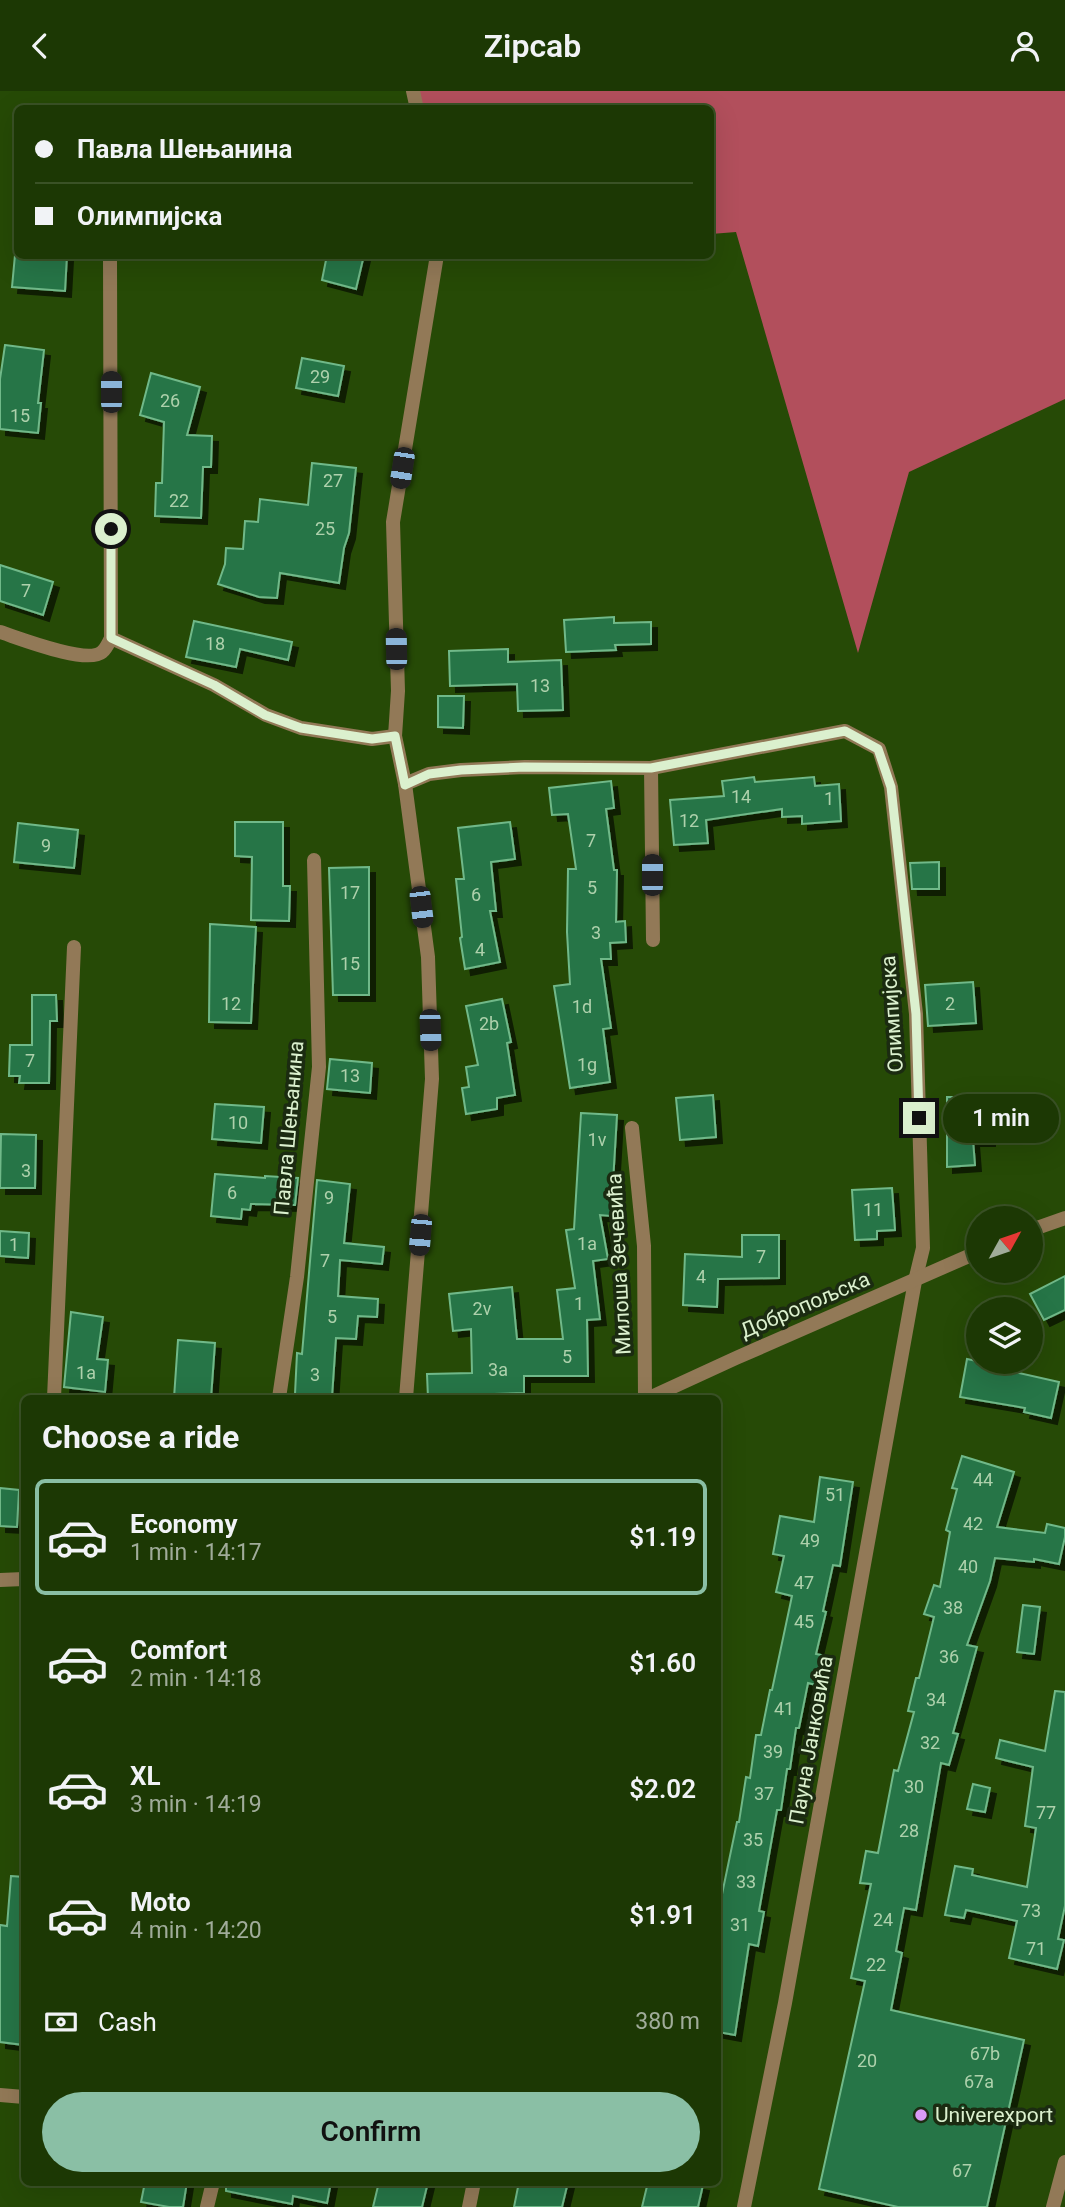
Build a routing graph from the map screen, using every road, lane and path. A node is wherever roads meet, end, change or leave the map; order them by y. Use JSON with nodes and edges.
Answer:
{"nodes":[{"id":1,"x":110,"y":259,"type":"edge"},
{"id":2,"x":436,"y":259,"type":"edge"},
{"id":3,"x":0,"y":632,"type":"edge"},
{"id":4,"x":111,"y":638,"type":"junction"},
{"id":5,"x":395,"y":736,"type":"junction"},
{"id":6,"x":651,"y":768,"type":"junction"},
{"id":7,"x":405,"y":785,"type":"junction"},
{"id":8,"x":314,"y":860,"type":"dead end"},
{"id":9,"x":653,"y":940,"type":"dead end"},
{"id":10,"x":74,"y":947,"type":"dead end"},
{"id":11,"x":632,"y":1128,"type":"dead end"},
{"id":12,"x":1065,"y":1218,"type":"edge"},
{"id":13,"x":1043,"y":1226,"type":"edge"},
{"id":14,"x":966,"y":1258,"type":"edge"},
{"id":15,"x":915,"y":1281,"type":"junction"},
{"id":16,"x":54,"y":1395,"type":"edge"},
{"id":17,"x":279,"y":1395,"type":"edge"},
{"id":18,"x":406,"y":1395,"type":"edge"},
{"id":19,"x":647,"y":1395,"type":"edge"},
{"id":20,"x":654,"y":1395,"type":"edge"},
{"id":21,"x":21,"y":1579,"type":"edge"},
{"id":22,"x":0,"y":1580,"type":"edge"},
{"id":23,"x":0,"y":2095,"type":"edge"},
{"id":24,"x":21,"y":2097,"type":"edge"},
{"id":25,"x":1065,"y":2162,"type":"edge"},
{"id":26,"x":212,"y":2186,"type":"edge"},
{"id":27,"x":473,"y":2186,"type":"edge"},
{"id":28,"x":207,"y":2207,"type":"edge"},
{"id":29,"x":469,"y":2207,"type":"edge"},
{"id":30,"x":744,"y":2207,"type":"edge"},
{"id":31,"x":1053,"y":2207,"type":"edge"}],
"edges":[{"from":1,"to":4,"type":"street"},
{"from":2,"to":5,"type":"street"},
{"from":3,"to":4,"type":"street"},
{"from":4,"to":5,"type":"street"},
{"from":5,"to":7,"type":"street"},
{"from":6,"to":7,"type":"street","name":"Олимпијска"},
{"from":6,"to":9,"type":"street"},
{"from":6,"to":15,"type":"street","name":"Олимпијска"},
{"from":7,"to":18,"type":"street"},
{"from":8,"to":17,"type":"street","name":"Павла Шењанина"},
{"from":10,"to":16,"type":"street"},
{"from":11,"to":19,"type":"street","name":"Милоша Зечевића"},
{"from":12,"to":13,"type":"street"},
{"from":14,"to":15,"type":"street","name":"Добропољска"},
{"from":15,"to":20,"type":"street","name":"Добропољска"},
{"from":15,"to":30,"type":"street","name":"Пауна Јанковића"},
{"from":21,"to":22,"type":"street"},
{"from":23,"to":24,"type":"street"},
{"from":25,"to":31,"type":"street"},
{"from":26,"to":28,"type":"street"},
{"from":27,"to":29,"type":"street"}]}
